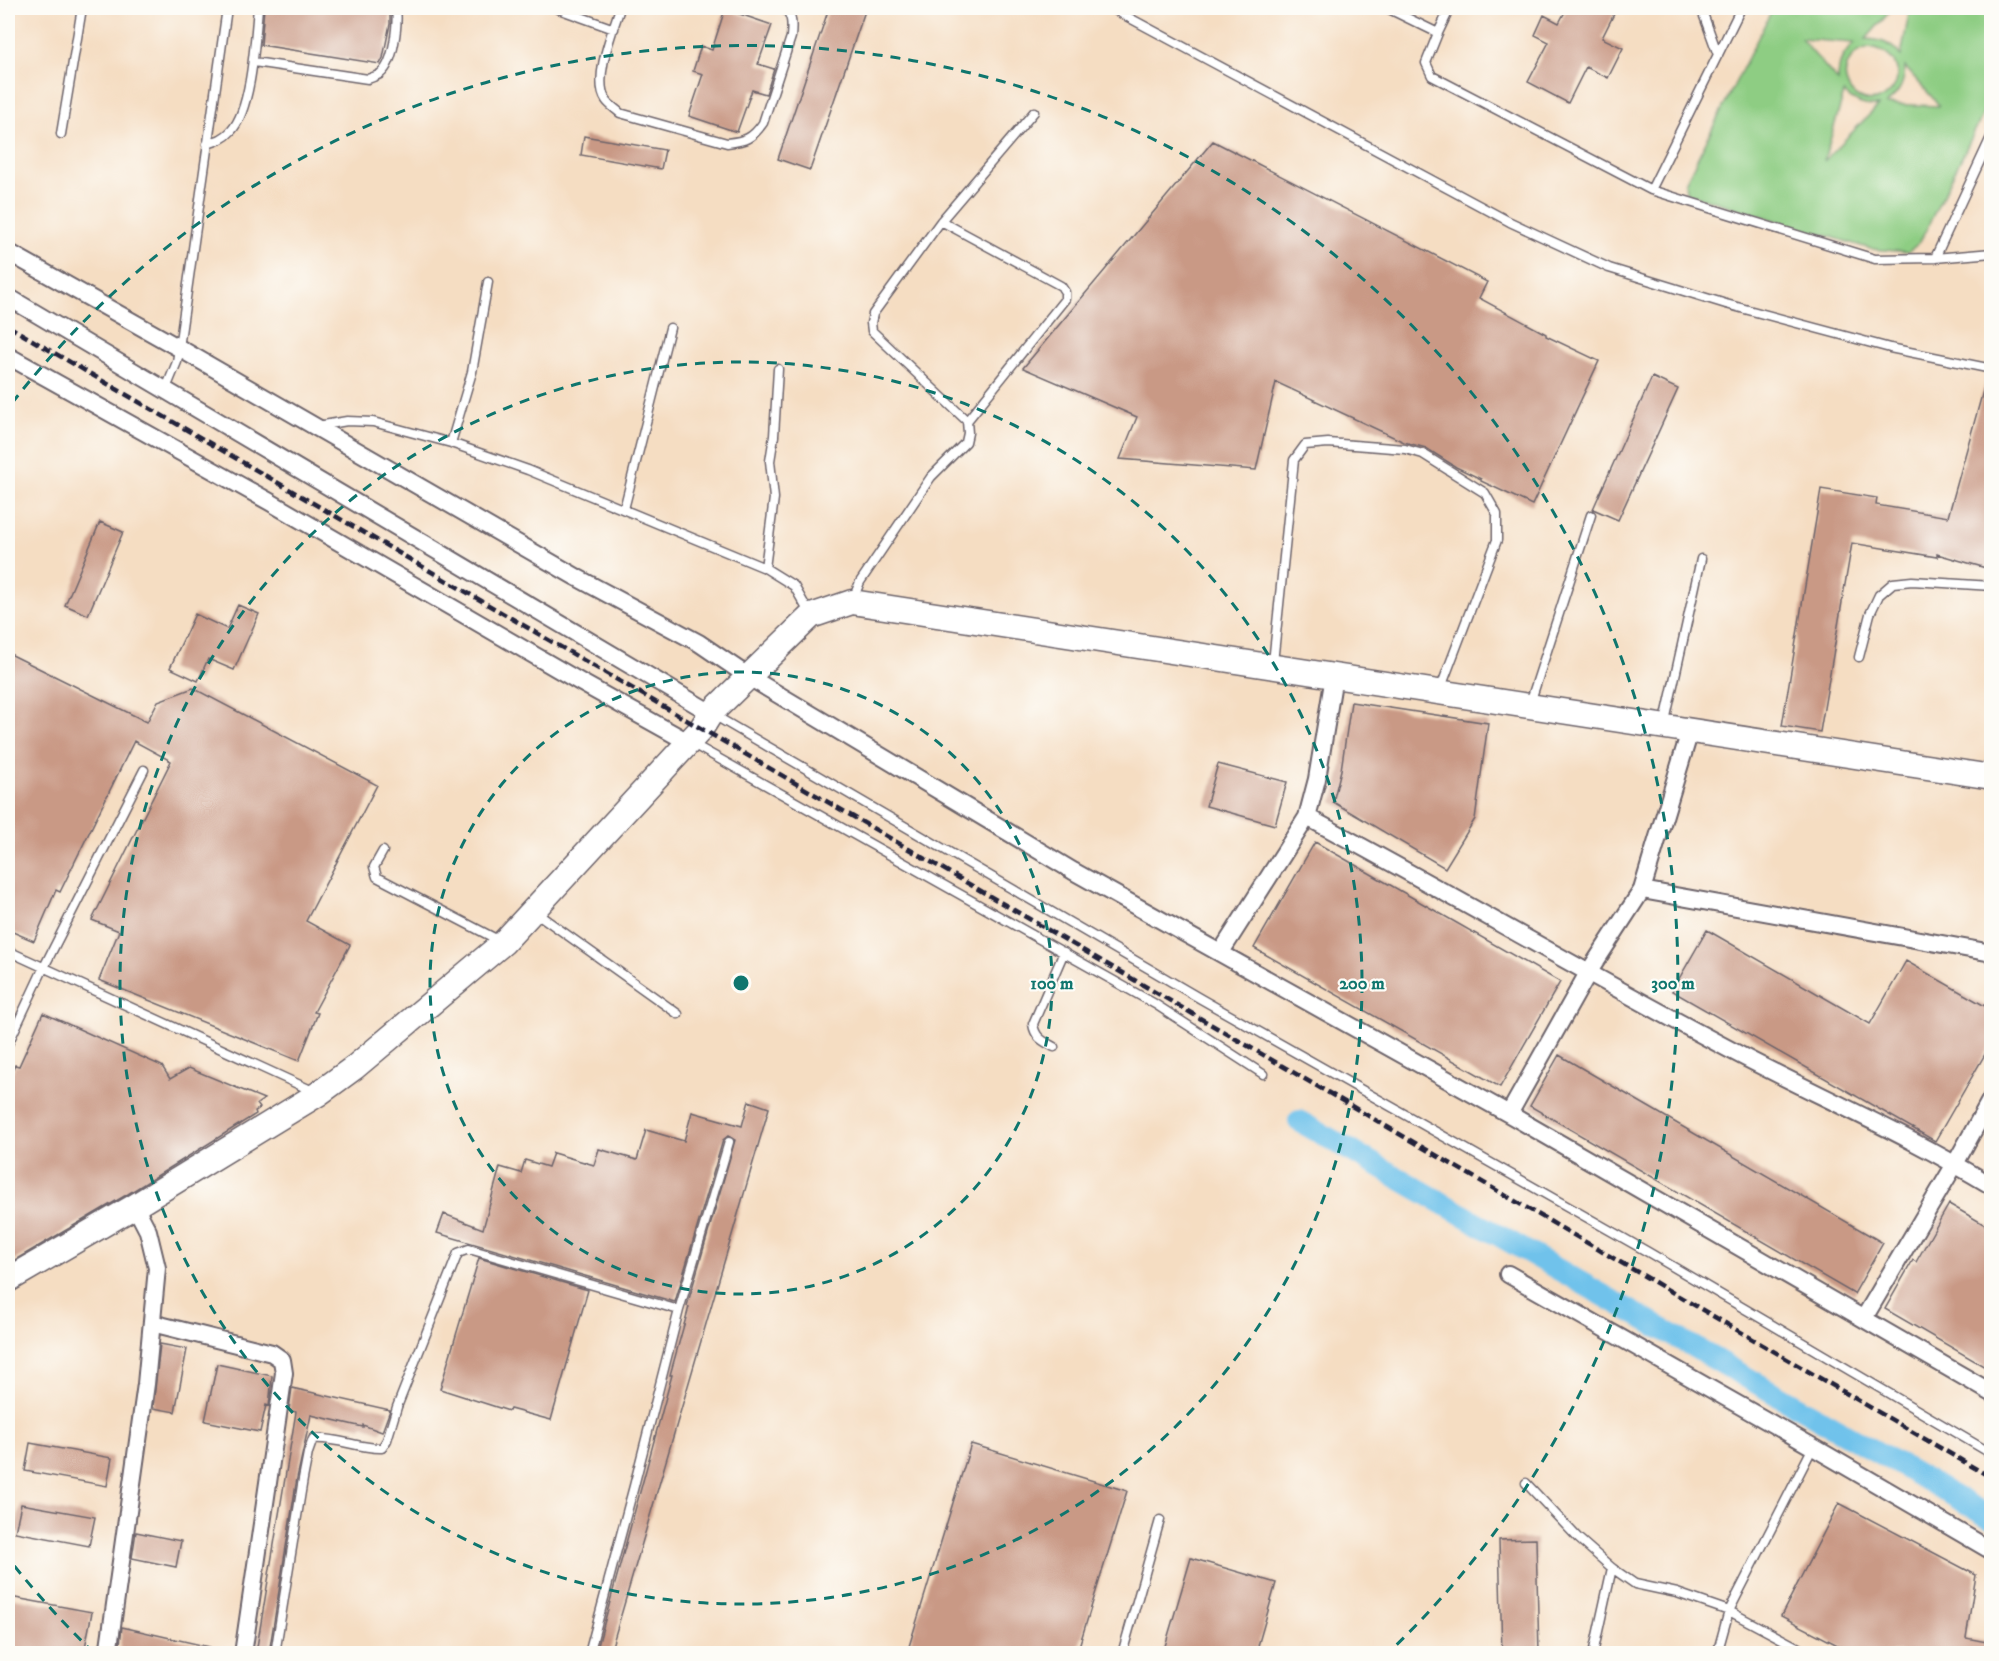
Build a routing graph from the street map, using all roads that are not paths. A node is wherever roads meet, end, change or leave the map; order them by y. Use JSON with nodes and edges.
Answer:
{"nodes":[{"id":1,"x":82,"y":8,"type":"edge"},
{"id":2,"x":226,"y":8,"type":"edge"},
{"id":3,"x":258,"y":8,"type":"edge"},
{"id":4,"x":396,"y":8,"type":"edge"},
{"id":5,"x":556,"y":8,"type":"edge"},
{"id":6,"x":620,"y":8,"type":"edge"},
{"id":7,"x":784,"y":8,"type":"edge"},
{"id":8,"x":1111,"y":8,"type":"edge"},
{"id":9,"x":1387,"y":8,"type":"edge"},
{"id":10,"x":1450,"y":8,"type":"edge"},
{"id":11,"x":1701,"y":8,"type":"edge"},
{"id":12,"x":1742,"y":8,"type":"edge"},
{"id":13,"x":614,"y":29,"type":"junction"},
{"id":14,"x":1438,"y":33,"type":"junction"},
{"id":15,"x":1718,"y":55,"type":"junction"},
{"id":16,"x":254,"y":62,"type":"junction"},
{"id":17,"x":1034,"y":112,"type":"dead end"},
{"id":18,"x":61,"y":134,"type":"dead end"},
{"id":19,"x":1992,"y":135,"type":"edge"},
{"id":20,"x":207,"y":144,"type":"junction"},
{"id":21,"x":1651,"y":190,"type":"junction"},
{"id":22,"x":941,"y":221,"type":"junction"},
{"id":23,"x":8,"y":252,"type":"edge"},
{"id":24,"x":1992,"y":253,"type":"edge"},
{"id":25,"x":1935,"y":258,"type":"junction"},
{"id":26,"x":488,"y":282,"type":"dead end"},
{"id":27,"x":8,"y":297,"type":"edge"},
{"id":28,"x":670,"y":328,"type":"dead end"},
{"id":29,"x":178,"y":355,"type":"junction"},
{"id":30,"x":8,"y":356,"type":"edge"},
{"id":31,"x":778,"y":369,"type":"dead end"},
{"id":32,"x":1992,"y":369,"type":"edge"},
{"id":33,"x":167,"y":386,"type":"junction"},
{"id":34,"x":967,"y":421,"type":"junction"},
{"id":35,"x":315,"y":426,"type":"junction"},
{"id":36,"x":452,"y":443,"type":"junction"},
{"id":37,"x":624,"y":509,"type":"junction"},
{"id":38,"x":1591,"y":515,"type":"dead end"},
{"id":39,"x":1701,"y":559,"type":"dead end"},
{"id":40,"x":765,"y":568,"type":"junction"},
{"id":41,"x":1992,"y":586,"type":"edge"},
{"id":42,"x":852,"y":602,"type":"junction"},
{"id":43,"x":811,"y":616,"type":"junction"},
{"id":44,"x":1859,"y":657,"type":"dead end"},
{"id":45,"x":1272,"y":667,"type":"junction"},
{"id":46,"x":1334,"y":676,"type":"junction"},
{"id":47,"x":749,"y":677,"type":"junction"},
{"id":48,"x":1439,"y":692,"type":"junction"},
{"id":49,"x":1529,"y":706,"type":"junction"},
{"id":50,"x":711,"y":713,"type":"junction"},
{"id":51,"x":1664,"y":726,"type":"junction"},
{"id":52,"x":1690,"y":731,"type":"junction"},
{"id":53,"x":688,"y":742,"type":"junction"},
{"id":54,"x":144,"y":770,"type":"dead end"},
{"id":55,"x":1992,"y":777,"type":"edge"},
{"id":56,"x":1307,"y":817,"type":"junction"},
{"id":57,"x":383,"y":851,"type":"dead end"},
{"id":58,"x":1642,"y":890,"type":"junction"},
{"id":59,"x":533,"y":910,"type":"junction"},
{"id":60,"x":503,"y":943,"type":"junction"},
{"id":61,"x":8,"y":951,"type":"edge"},
{"id":62,"x":1064,"y":952,"type":"junction"},
{"id":63,"x":1221,"y":952,"type":"junction"},
{"id":64,"x":1992,"y":953,"type":"edge"},
{"id":65,"x":44,"y":967,"type":"junction"},
{"id":66,"x":1588,"y":973,"type":"junction"},
{"id":67,"x":678,"y":1014,"type":"dead end"},
{"id":68,"x":8,"y":1044,"type":"edge"},
{"id":69,"x":1054,"y":1047,"type":"dead end"},
{"id":70,"x":1263,"y":1074,"type":"dead end"},
{"id":71,"x":318,"y":1094,"type":"junction"},
{"id":72,"x":1992,"y":1097,"type":"edge"},
{"id":73,"x":1509,"y":1114,"type":"junction"},
{"id":74,"x":729,"y":1142,"type":"dead end"},
{"id":75,"x":1955,"y":1164,"type":"junction"},
{"id":76,"x":1992,"y":1186,"type":"edge"},
{"id":77,"x":135,"y":1206,"type":"junction"},
{"id":78,"x":1508,"y":1274,"type":"dead end"},
{"id":79,"x":8,"y":1280,"type":"edge"},
{"id":80,"x":679,"y":1310,"type":"junction"},
{"id":81,"x":1863,"y":1318,"type":"junction"},
{"id":82,"x":152,"y":1323,"type":"junction"},
{"id":83,"x":1992,"y":1393,"type":"edge"},
{"id":84,"x":1813,"y":1447,"type":"junction"},
{"id":85,"x":1992,"y":1454,"type":"edge"},
{"id":86,"x":1526,"y":1483,"type":"dead end"},
{"id":87,"x":1160,"y":1520,"type":"dead end"},
{"id":88,"x":1992,"y":1551,"type":"edge"},
{"id":89,"x":1612,"y":1568,"type":"junction"},
{"id":90,"x":1729,"y":1611,"type":"junction"},
{"id":91,"x":108,"y":1653,"type":"edge"},
{"id":92,"x":243,"y":1653,"type":"edge"},
{"id":93,"x":275,"y":1653,"type":"edge"},
{"id":94,"x":589,"y":1653,"type":"edge"},
{"id":95,"x":1122,"y":1653,"type":"edge"},
{"id":96,"x":1593,"y":1653,"type":"edge"},
{"id":97,"x":1717,"y":1653,"type":"edge"},
{"id":98,"x":1810,"y":1653,"type":"edge"}],
"edges":[{"from":1,"to":18,"type":"lane"},
{"from":2,"to":20,"type":"lane"},
{"from":3,"to":16,"type":"lane"},
{"from":4,"to":16,"type":"lane"},
{"from":5,"to":13,"type":"lane"},
{"from":6,"to":13,"type":"lane"},
{"from":7,"to":13,"type":"lane"},
{"from":8,"to":32,"type":"lane"},
{"from":9,"to":14,"type":"lane"},
{"from":10,"to":14,"type":"lane"},
{"from":11,"to":15,"type":"lane"},
{"from":12,"to":15,"type":"lane"},
{"from":14,"to":21,"type":"lane"},
{"from":15,"to":21,"type":"lane"},
{"from":16,"to":20,"type":"lane"},
{"from":17,"to":22,"type":"lane"},
{"from":19,"to":25,"type":"lane"},
{"from":20,"to":29,"type":"lane"},
{"from":21,"to":25,"type":"lane"},
{"from":22,"to":34,"type":"lane"},
{"from":22,"to":34,"type":"lane"},
{"from":23,"to":29,"type":"street"},
{"from":24,"to":25,"type":"lane"},
{"from":26,"to":36,"type":"lane"},
{"from":27,"to":33,"type":"street"},
{"from":28,"to":37,"type":"lane"},
{"from":29,"to":33,"type":"lane"},
{"from":29,"to":35,"type":"street"},
{"from":30,"to":53,"type":"street"},
{"from":31,"to":40,"type":"lane"},
{"from":33,"to":50,"type":"street"},
{"from":34,"to":42,"type":"lane"},
{"from":35,"to":36,"type":"lane"},
{"from":35,"to":47,"type":"street"},
{"from":36,"to":37,"type":"lane"},
{"from":37,"to":40,"type":"lane"},
{"from":38,"to":49,"type":"lane"},
{"from":39,"to":51,"type":"lane"},
{"from":40,"to":43,"type":"lane"},
{"from":41,"to":44,"type":"lane"},
{"from":42,"to":43,"type":"street"},
{"from":42,"to":45,"type":"street"},
{"from":43,"to":47,"type":"street"},
{"from":45,"to":46,"type":"street"},
{"from":45,"to":48,"type":"lane"},
{"from":46,"to":48,"type":"street"},
{"from":46,"to":56,"type":"street"},
{"from":47,"to":50,"type":"street"},
{"from":47,"to":63,"type":"street"},
{"from":48,"to":49,"type":"street"},
{"from":49,"to":51,"type":"street"},
{"from":50,"to":53,"type":"street"},
{"from":50,"to":85,"type":"lane"},
{"from":51,"to":52,"type":"street"},
{"from":52,"to":55,"type":"street"},
{"from":52,"to":58,"type":"street"},
{"from":53,"to":59,"type":"street"},
{"from":53,"to":62,"type":"lane"},
{"from":54,"to":65,"type":"lane"},
{"from":56,"to":63,"type":"street"},
{"from":56,"to":66,"type":"street"},
{"from":57,"to":60,"type":"lane"},
{"from":58,"to":64,"type":"street"},
{"from":58,"to":66,"type":"street"},
{"from":59,"to":60,"type":"street"},
{"from":59,"to":67,"type":"lane"},
{"from":60,"to":71,"type":"street"},
{"from":61,"to":65,"type":"lane"},
{"from":62,"to":69,"type":"lane"},
{"from":62,"to":70,"type":"lane"},
{"from":63,"to":73,"type":"street"},
{"from":65,"to":68,"type":"lane"},
{"from":65,"to":71,"type":"lane"},
{"from":66,"to":73,"type":"street"},
{"from":66,"to":75,"type":"street"},
{"from":71,"to":77,"type":"street"},
{"from":72,"to":75,"type":"street"},
{"from":73,"to":81,"type":"street"},
{"from":74,"to":80,"type":"lane"},
{"from":75,"to":76,"type":"street"},
{"from":75,"to":81,"type":"street"},
{"from":77,"to":79,"type":"street"},
{"from":77,"to":82,"type":"street"},
{"from":78,"to":84,"type":"street"},
{"from":80,"to":93,"type":"lane"},
{"from":80,"to":94,"type":"lane"},
{"from":81,"to":83,"type":"street"},
{"from":82,"to":91,"type":"street"},
{"from":82,"to":92,"type":"street"},
{"from":84,"to":88,"type":"street"},
{"from":84,"to":90,"type":"lane"},
{"from":86,"to":89,"type":"lane"},
{"from":87,"to":95,"type":"lane"},
{"from":89,"to":90,"type":"lane"},
{"from":89,"to":96,"type":"lane"},
{"from":90,"to":97,"type":"lane"},
{"from":90,"to":98,"type":"lane"}]}
